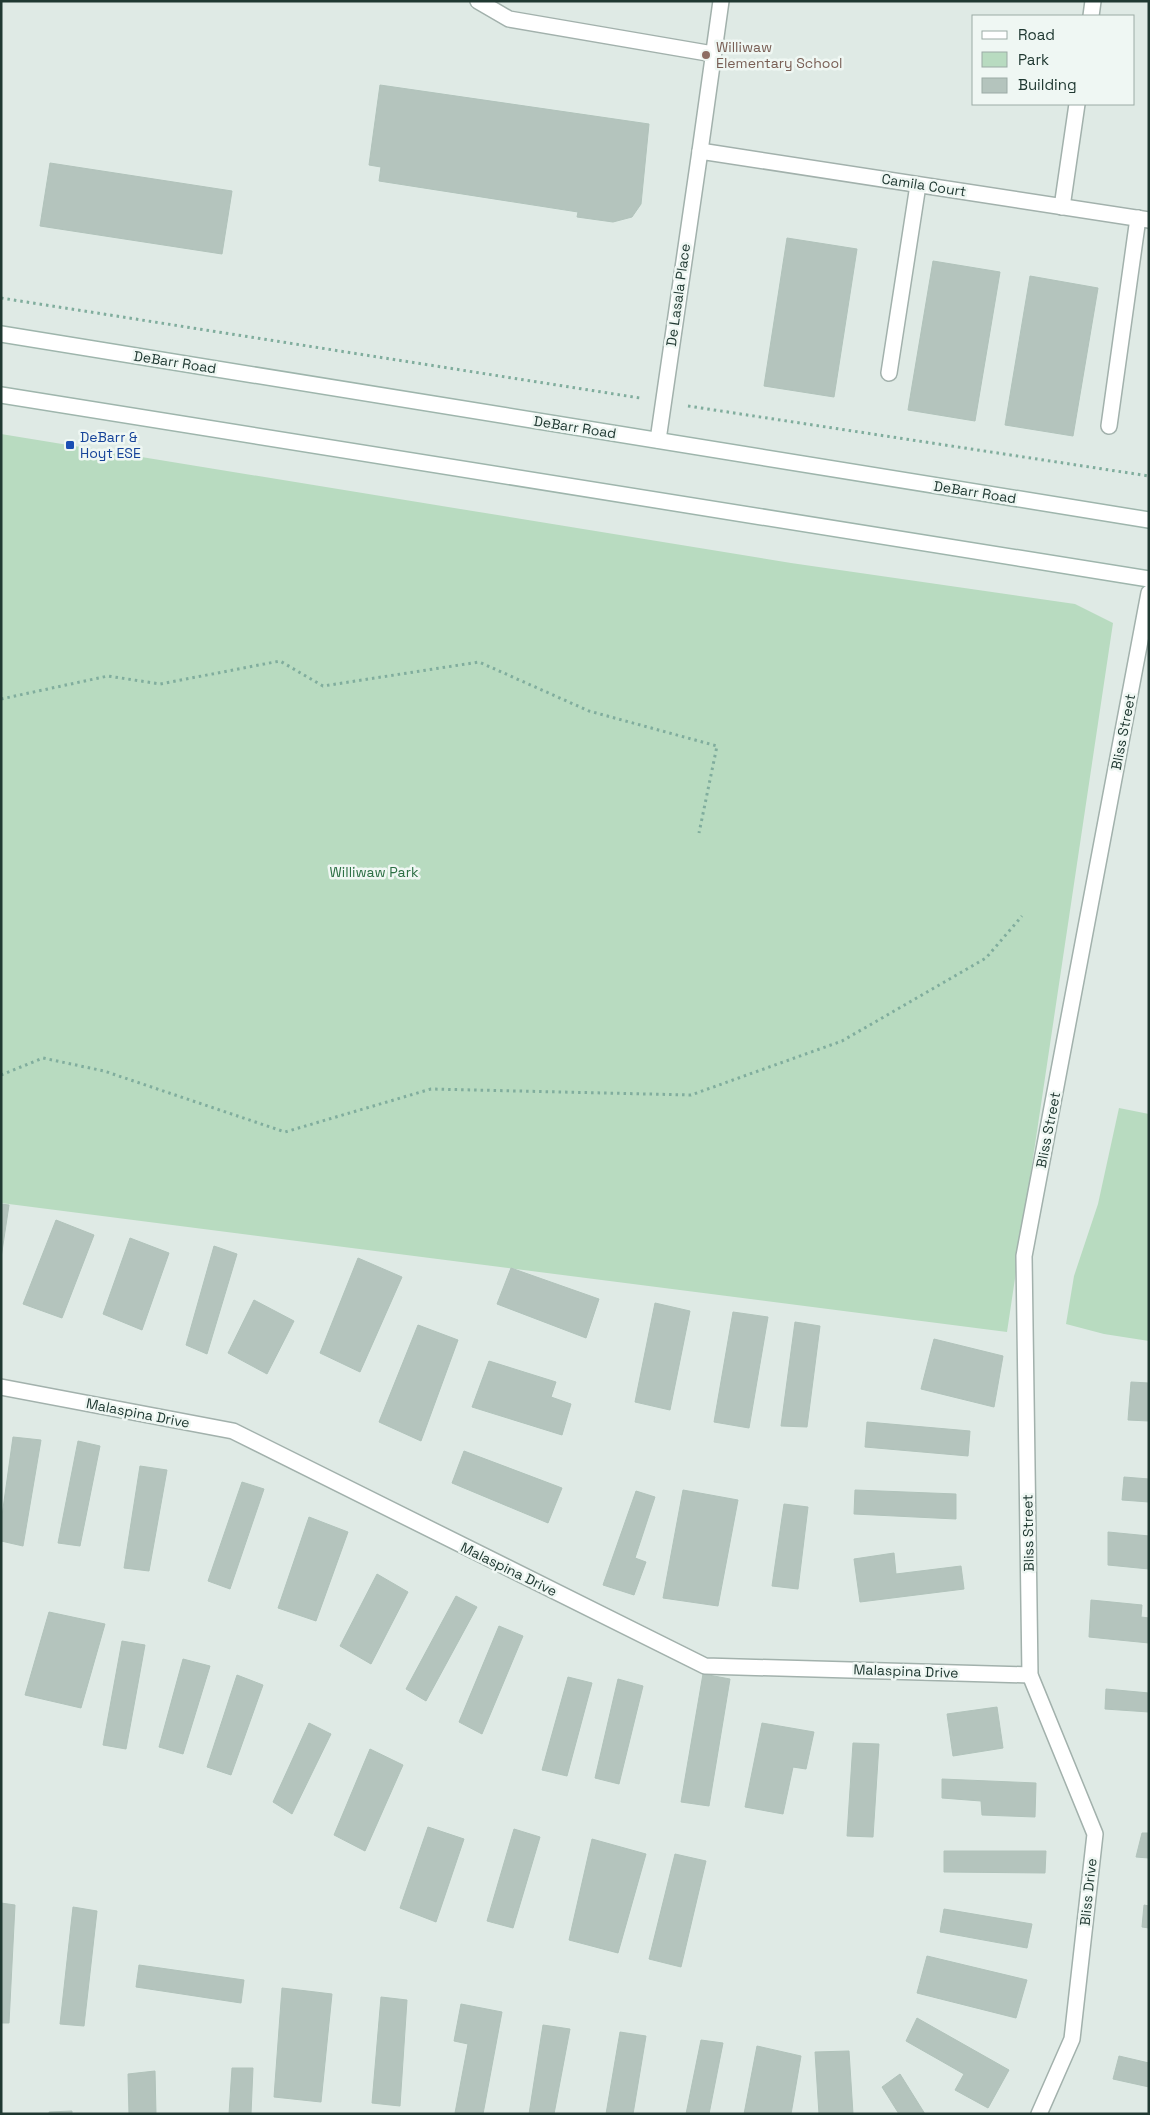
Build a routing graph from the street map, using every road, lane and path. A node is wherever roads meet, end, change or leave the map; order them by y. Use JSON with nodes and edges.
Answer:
{"nodes":[{"id":1,"x":478,"y":1,"type":"edge"},
{"id":2,"x":721,"y":1,"type":"edge"},
{"id":3,"x":1093,"y":1,"type":"edge"},
{"id":4,"x":1091,"y":15,"type":"edge"},
{"id":5,"x":713,"y":54,"type":"junction"},
{"id":6,"x":1077,"y":105,"type":"edge"},
{"id":7,"x":700,"y":150,"type":"junction"},
{"id":8,"x":918,"y":185,"type":"junction"},
{"id":9,"x":1062,"y":207,"type":"junction"},
{"id":10,"x":1143,"y":219,"type":"edge"},
{"id":11,"x":1,"y":298,"type":"edge"},
{"id":12,"x":1,"y":334,"type":"edge"},
{"id":13,"x":889,"y":374,"type":"dead end"},
{"id":14,"x":1,"y":395,"type":"edge"},
{"id":15,"x":662,"y":402,"type":"junction"},
{"id":16,"x":1109,"y":426,"type":"dead end"},
{"id":17,"x":658,"y":440,"type":"junction"},
{"id":18,"x":1149,"y":476,"type":"edge"},
{"id":19,"x":1149,"y":520,"type":"edge"},
{"id":20,"x":1149,"y":579,"type":"edge"},
{"id":21,"x":1149,"y":594,"type":"edge"},
{"id":22,"x":1,"y":699,"type":"edge"},
{"id":23,"x":699,"y":833,"type":"dead end"},
{"id":24,"x":1022,"y":916,"type":"dead end"},
{"id":25,"x":1,"y":1075,"type":"edge"},
{"id":26,"x":1,"y":1387,"type":"edge"},
{"id":27,"x":1030,"y":1675,"type":"junction"},
{"id":28,"x":1039,"y":2114,"type":"edge"}],
"edges":[{"from":1,"to":5,"type":"street"},
{"from":2,"to":5,"type":"street","name":"De Lasala Place"},
{"from":3,"to":4,"type":"street"},
{"from":5,"to":7,"type":"street","name":"De Lasala Place"},
{"from":6,"to":9,"type":"street"},
{"from":7,"to":8,"type":"street","name":"Camila Court"},
{"from":7,"to":15,"type":"street","name":"De Lasala Place"},
{"from":8,"to":9,"type":"street","name":"Camila Court"},
{"from":8,"to":13,"type":"street"},
{"from":9,"to":10,"type":"street","name":"Camila Court"},
{"from":10,"to":16,"type":"street"},
{"from":11,"to":15,"type":"path"},
{"from":12,"to":17,"type":"street","name":"DeBarr Road"},
{"from":14,"to":20,"type":"street"},
{"from":15,"to":17,"type":"street","name":"De Lasala Place"},
{"from":15,"to":18,"type":"path"},
{"from":17,"to":19,"type":"street","name":"DeBarr Road"},
{"from":21,"to":27,"type":"street","name":"Bliss Street"},
{"from":22,"to":23,"type":"path"},
{"from":24,"to":25,"type":"path"},
{"from":26,"to":27,"type":"street","name":"Malaspina Drive"},
{"from":27,"to":28,"type":"street","name":"Bliss Drive"}]}
